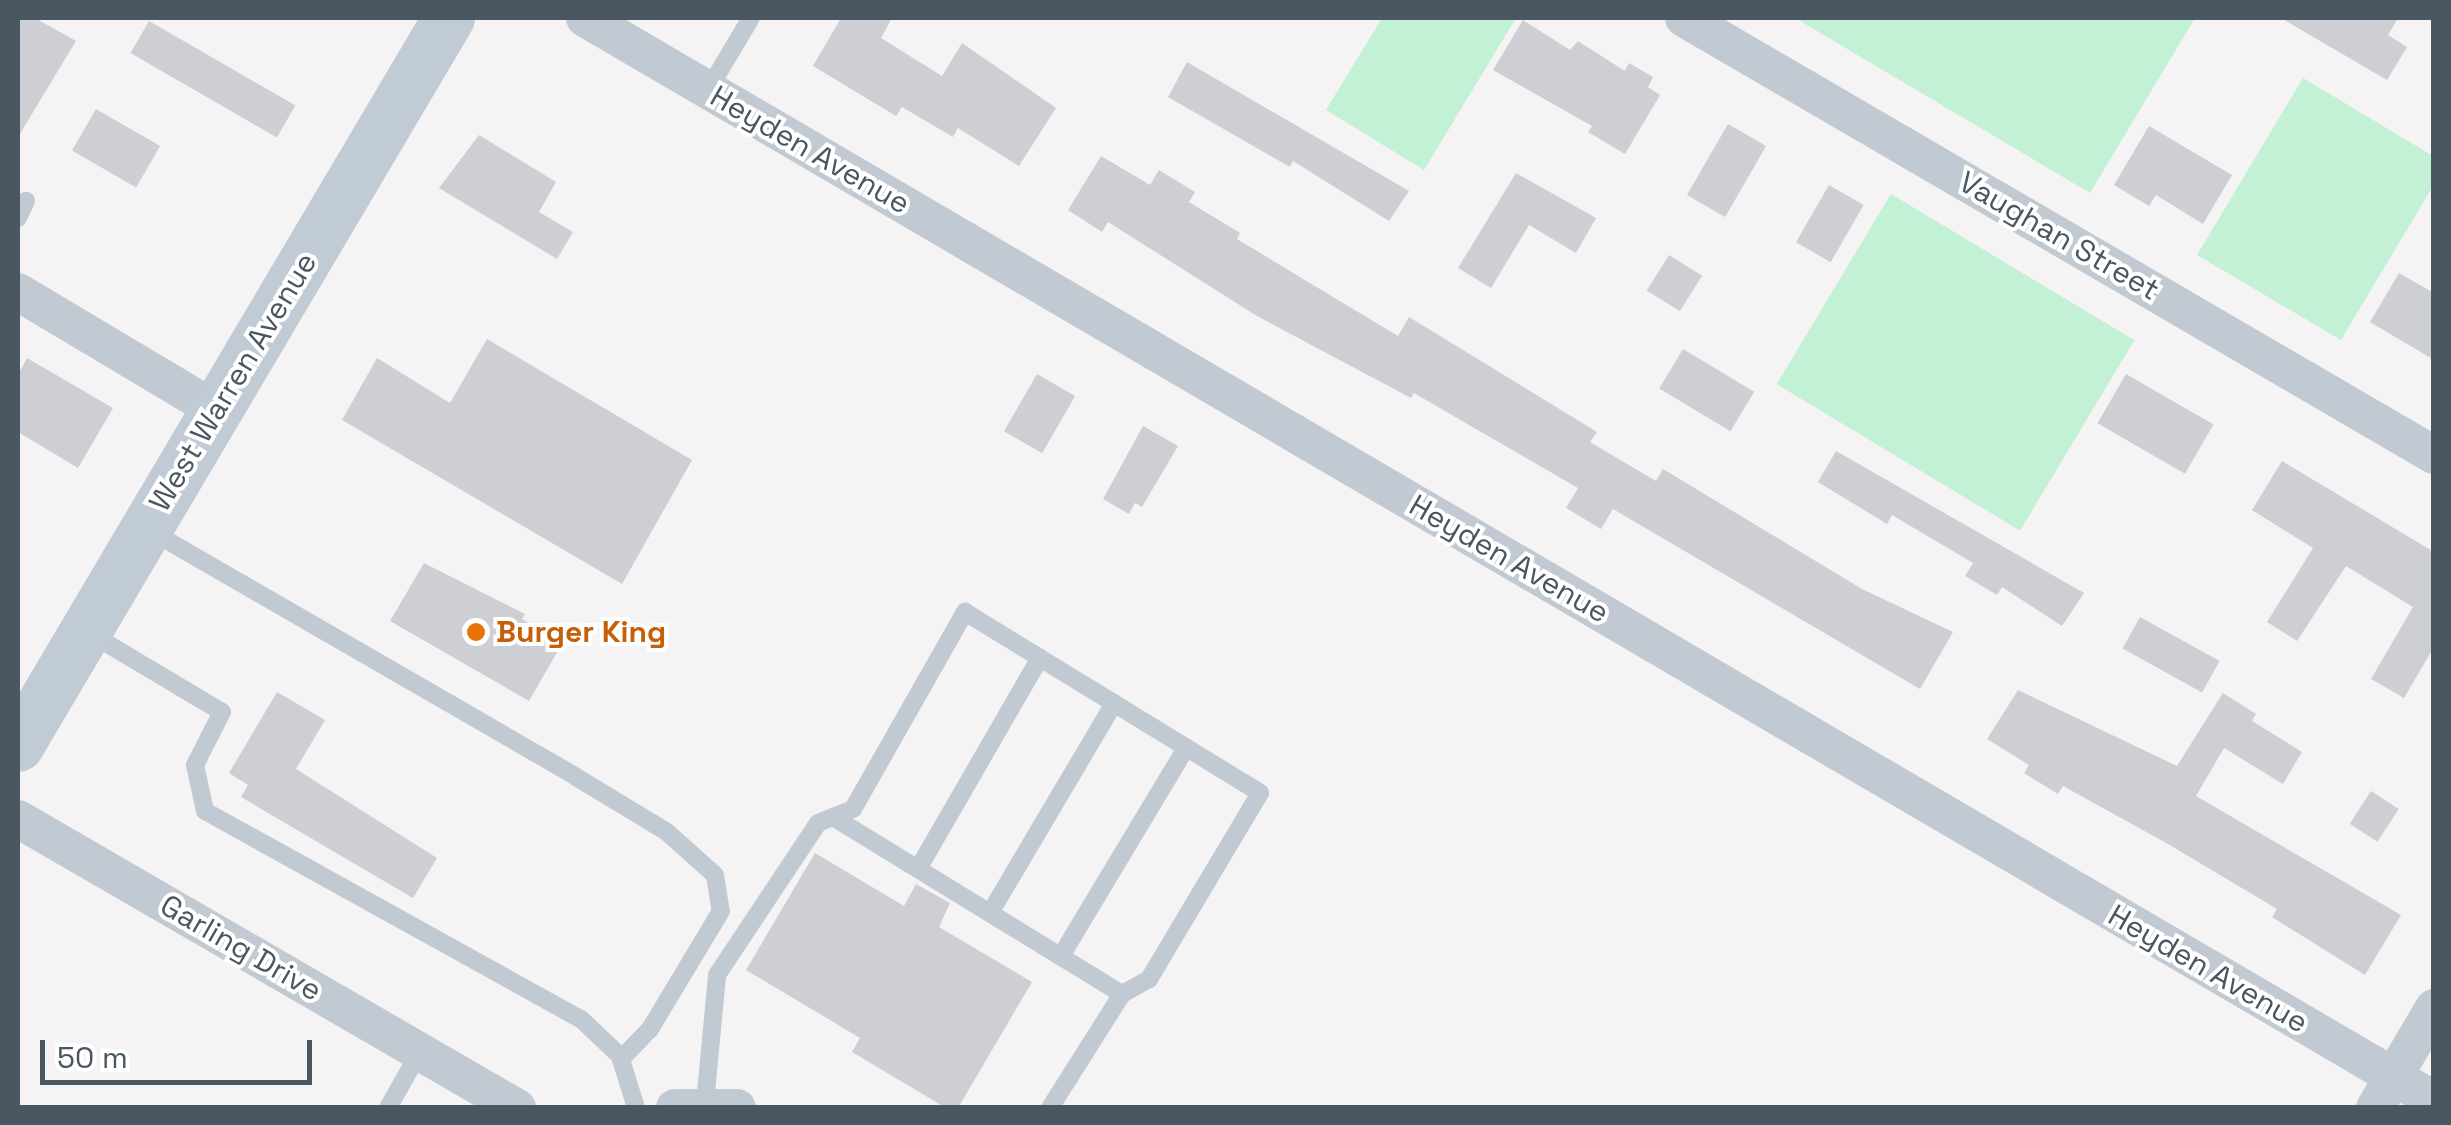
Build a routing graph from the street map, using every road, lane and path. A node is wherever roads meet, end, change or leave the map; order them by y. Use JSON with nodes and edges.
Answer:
{"nodes":[{"id":1,"x":449,"y":18,"type":"edge"},
{"id":2,"x":751,"y":18,"type":"edge"},
{"id":3,"x":1684,"y":18,"type":"edge"},
{"id":4,"x":594,"y":20,"type":"edge"},
{"id":5,"x":708,"y":90,"type":"junction"},
{"id":6,"x":18,"y":292,"type":"edge"},
{"id":7,"x":216,"y":410,"type":"junction"},
{"id":8,"x":2434,"y":455,"type":"edge"},
{"id":9,"x":146,"y":528,"type":"junction"},
{"id":10,"x":86,"y":631,"type":"junction"},
{"id":11,"x":1040,"y":658,"type":"junction"},
{"id":12,"x":1114,"y":704,"type":"junction"},
{"id":13,"x":18,"y":746,"type":"edge"},
{"id":14,"x":1186,"y":748,"type":"junction"},
{"id":15,"x":832,"y":817,"type":"junction"},
{"id":16,"x":18,"y":819,"type":"edge"},
{"id":17,"x":918,"y":869,"type":"junction"},
{"id":18,"x":990,"y":913,"type":"junction"},
{"id":19,"x":1061,"y":956,"type":"junction"},
{"id":20,"x":1122,"y":994,"type":"junction"},
{"id":21,"x":2434,"y":1008,"type":"edge"},
{"id":22,"x":420,"y":1051,"type":"junction"},
{"id":23,"x":621,"y":1058,"type":"junction"},
{"id":24,"x":2384,"y":1092,"type":"edge"},
{"id":25,"x":2434,"y":1100,"type":"edge"},
{"id":26,"x":706,"y":1106,"type":"edge"},
{"id":27,"x":388,"y":1108,"type":"edge"},
{"id":28,"x":516,"y":1108,"type":"edge"},
{"id":29,"x":636,"y":1108,"type":"edge"},
{"id":30,"x":1050,"y":1108,"type":"edge"}],
"edges":[{"from":1,"to":7,"type":"main road","name":"West Warren Avenue"},
{"from":2,"to":5,"type":"lane"},
{"from":3,"to":8,"type":"street","name":"Vaughan Street"},
{"from":4,"to":5,"type":"street","name":"Heyden Avenue"},
{"from":5,"to":24,"type":"street","name":"Heyden Avenue"},
{"from":6,"to":7,"type":"street"},
{"from":7,"to":9,"type":"main road","name":"West Warren Avenue"},
{"from":9,"to":10,"type":"main road","name":"West Warren Avenue"},
{"from":9,"to":23,"type":"lane"},
{"from":10,"to":13,"type":"main road","name":"West Warren Avenue"},
{"from":10,"to":23,"type":"lane"},
{"from":11,"to":12,"type":"lane"},
{"from":11,"to":15,"type":"lane"},
{"from":11,"to":17,"type":"lane"},
{"from":12,"to":14,"type":"lane"},
{"from":12,"to":18,"type":"lane"},
{"from":14,"to":19,"type":"lane"},
{"from":14,"to":20,"type":"lane"},
{"from":15,"to":17,"type":"lane"},
{"from":15,"to":26,"type":"lane"},
{"from":16,"to":22,"type":"street","name":"Garling Drive"},
{"from":17,"to":18,"type":"lane"},
{"from":18,"to":19,"type":"lane"},
{"from":19,"to":20,"type":"lane"},
{"from":20,"to":30,"type":"lane"},
{"from":21,"to":24,"type":"street"},
{"from":22,"to":27,"type":"lane"},
{"from":22,"to":28,"type":"street","name":"Garling Drive"},
{"from":23,"to":29,"type":"lane"},
{"from":24,"to":25,"type":"street","name":"Heyden Avenue"}]}
